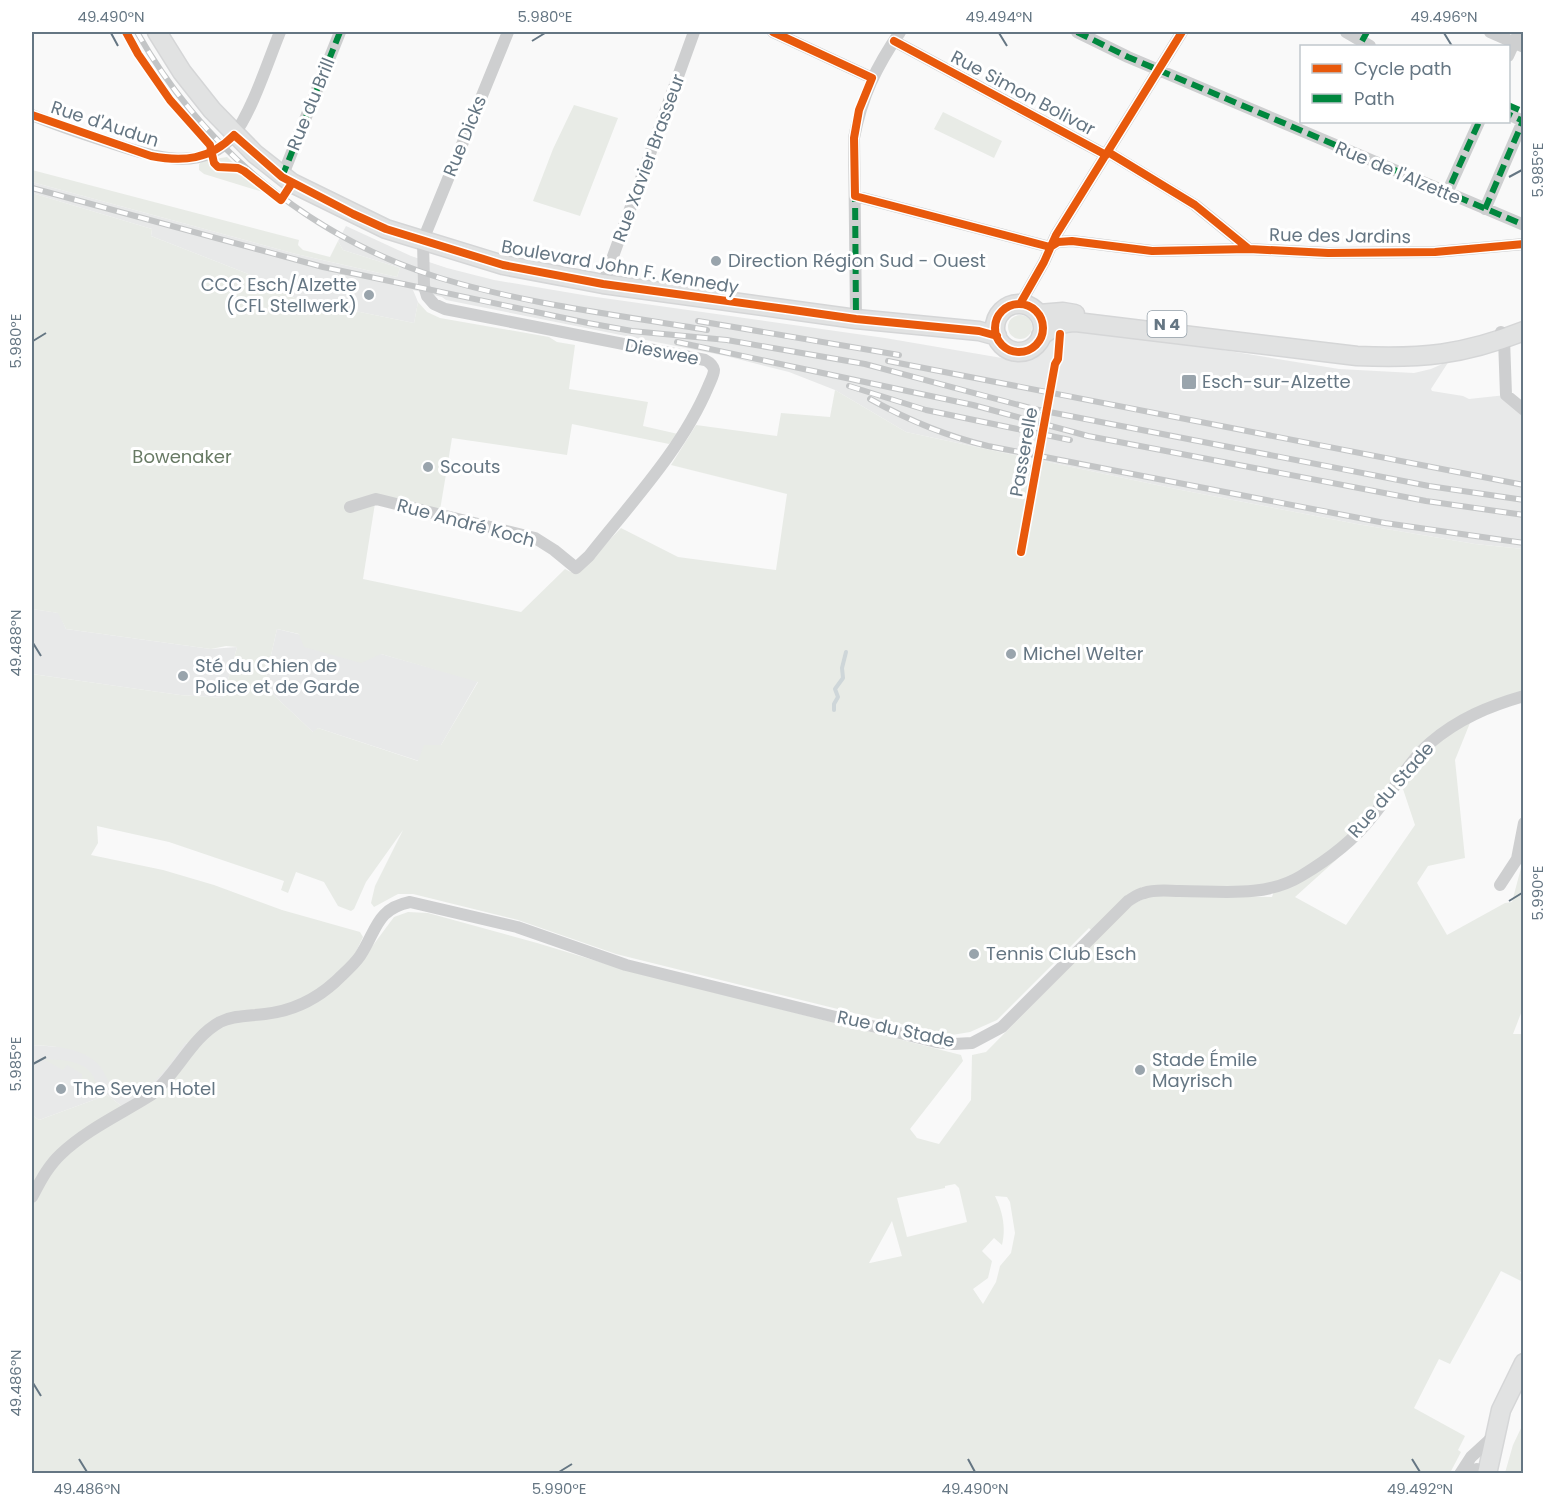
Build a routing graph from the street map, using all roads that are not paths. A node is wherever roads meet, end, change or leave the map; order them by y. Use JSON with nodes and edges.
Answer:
{"nodes":[{"id":1,"x":157,"y":32,"type":"edge"},
{"id":2,"x":280,"y":32,"type":"edge"},
{"id":3,"x":340,"y":32,"type":"edge"},
{"id":4,"x":508,"y":32,"type":"edge"},
{"id":5,"x":694,"y":32,"type":"edge"},
{"id":6,"x":773,"y":32,"type":"edge"},
{"id":7,"x":1077,"y":32,"type":"edge"},
{"id":8,"x":1182,"y":32,"type":"edge"},
{"id":9,"x":1346,"y":32,"type":"edge"},
{"id":10,"x":1490,"y":32,"type":"edge"},
{"id":11,"x":897,"y":36,"type":"edge"},
{"id":12,"x":1366,"y":40,"type":"edge"},
{"id":13,"x":1519,"y":41,"type":"edge"},
{"id":14,"x":1510,"y":54,"type":"edge"},
{"id":15,"x":1158,"y":70,"type":"junction"},
{"id":16,"x":872,"y":78,"type":"junction"},
{"id":17,"x":1510,"y":105,"type":"edge"},
{"id":18,"x":1524,"y":112,"type":"edge"},
{"id":19,"x":1510,"y":114,"type":"edge"},
{"id":20,"x":32,"y":115,"type":"edge"},
{"id":21,"x":1479,"y":123,"type":"edge"},
{"id":22,"x":234,"y":135,"type":"junction"},
{"id":23,"x":1107,"y":153,"type":"junction"},
{"id":24,"x":282,"y":177,"type":"junction"},
{"id":25,"x":1447,"y":193,"type":"junction"},
{"id":26,"x":855,"y":196,"type":"junction"},
{"id":27,"x":1485,"y":209,"type":"junction"},
{"id":28,"x":1524,"y":225,"type":"edge"},
{"id":29,"x":423,"y":240,"type":"junction"},
{"id":30,"x":1524,"y":244,"type":"edge"},
{"id":31,"x":1050,"y":247,"type":"junction"},
{"id":32,"x":1249,"y":249,"type":"junction"},
{"id":33,"x":603,"y":284,"type":"junction"},
{"id":34,"x":1020,"y":304,"type":"junction"},
{"id":35,"x":1039,"y":314,"type":"junction"},
{"id":36,"x":998,"y":316,"type":"junction"},
{"id":37,"x":856,"y":319,"type":"junction"},
{"id":38,"x":885,"y":321,"type":"junction"},
{"id":39,"x":1524,"y":322,"type":"edge"},
{"id":40,"x":1524,"y":331,"type":"edge"},
{"id":41,"x":1502,"y":335,"type":"junction"},
{"id":42,"x":997,"y":336,"type":"junction"},
{"id":43,"x":1041,"y":336,"type":"junction"},
{"id":44,"x":1524,"y":410,"type":"edge"},
{"id":45,"x":350,"y":507,"type":"dead end"},
{"id":46,"x":576,"y":567,"type":"joint"},
{"id":47,"x":1524,"y":696,"type":"edge"},
{"id":48,"x":1524,"y":823,"type":"edge"},
{"id":49,"x":1500,"y":885,"type":"dead end"},
{"id":50,"x":32,"y":1197,"type":"edge"},
{"id":51,"x":1524,"y":1363,"type":"edge"},
{"id":52,"x":1495,"y":1435,"type":"junction"},
{"id":53,"x":1471,"y":1457,"type":"junction"},
{"id":54,"x":1488,"y":1469,"type":"edge"},
{"id":55,"x":1462,"y":1473,"type":"edge"}],
"edges":[{"from":1,"to":22,"type":"main road","name":"Boulevard John F. Kennedy"},
{"from":2,"to":22,"type":"street"},
{"from":3,"to":24,"type":"street","name":"Rue du Brill"},
{"from":4,"to":29,"type":"street","name":"Rue Dicks"},
{"from":5,"to":33,"type":"street","name":"Rue Xavier Brasseur"},
{"from":6,"to":16,"type":"street"},
{"from":7,"to":15,"type":"street","name":"Rue de l'Alzette"},
{"from":8,"to":15,"type":"street"},
{"from":9,"to":12,"type":"street"},
{"from":10,"to":13,"type":"street"},
{"from":11,"to":16,"type":"street"},
{"from":11,"to":23,"type":"street","name":"Rue Simon Bolivar"},
{"from":13,"to":14,"type":"street"},
{"from":15,"to":23,"type":"street"},
{"from":15,"to":25,"type":"street","name":"Rue de l'Alzette"},
{"from":16,"to":26,"type":"street"},
{"from":17,"to":18,"type":"street"},
{"from":19,"to":27,"type":"street"},
{"from":20,"to":22,"type":"street","name":"Rue d'Audun"},
{"from":21,"to":25,"type":"street"},
{"from":22,"to":24,"type":"main road","name":"Boulevard John F. Kennedy"},
{"from":23,"to":31,"type":"street"},
{"from":23,"to":32,"type":"street","name":"Rue Simon Bolivar"},
{"from":24,"to":29,"type":"main road","name":"Boulevard John F. Kennedy"},
{"from":25,"to":27,"type":"street","name":"Rue de l'Alzette"},
{"from":26,"to":31,"type":"street"},
{"from":26,"to":37,"type":"street"},
{"from":27,"to":28,"type":"street","name":"Rue de l'Alzette"},
{"from":29,"to":33,"type":"main road","name":"Boulevard John F. Kennedy"},
{"from":29,"to":46,"type":"street","name":"Dieswee"},
{"from":30,"to":32,"type":"street","name":"Rue des Jardins"},
{"from":31,"to":32,"type":"street","name":"Rue des Jardins"},
{"from":31,"to":34,"type":"street"},
{"from":33,"to":37,"type":"main road","name":"Boulevard John F. Kennedy"},
{"from":34,"to":35,"type":"main road"},
{"from":34,"to":36,"type":"main road"},
{"from":35,"to":41,"type":"main road","number":"N 4"},
{"from":35,"to":43,"type":"main road"},
{"from":36,"to":38,"type":"main road","name":"Boulevard John F. Kennedy"},
{"from":36,"to":42,"type":"main road"},
{"from":37,"to":38,"type":"main road","name":"Boulevard John F. Kennedy"},
{"from":38,"to":42,"type":"main road","name":"Boulevard John F. Kennedy"},
{"from":39,"to":41,"type":"main road","number":"N 4"},
{"from":40,"to":41,"type":"main road","number":"N 4"},
{"from":41,"to":43,"type":"main road","number":"N 4"},
{"from":41,"to":44,"type":"street"},
{"from":42,"to":43,"type":"main road"},
{"from":45,"to":46,"type":"street","name":"Rue André Koch"},
{"from":47,"to":50,"type":"street","name":"Rue du Stade"},
{"from":48,"to":49,"type":"street"},
{"from":51,"to":52,"type":"main road"},
{"from":52,"to":53,"type":"street"},
{"from":52,"to":54,"type":"main road"},
{"from":53,"to":54,"type":"street"},
{"from":53,"to":55,"type":"street"},
{"from":54,"to":55,"type":"street"}]}
